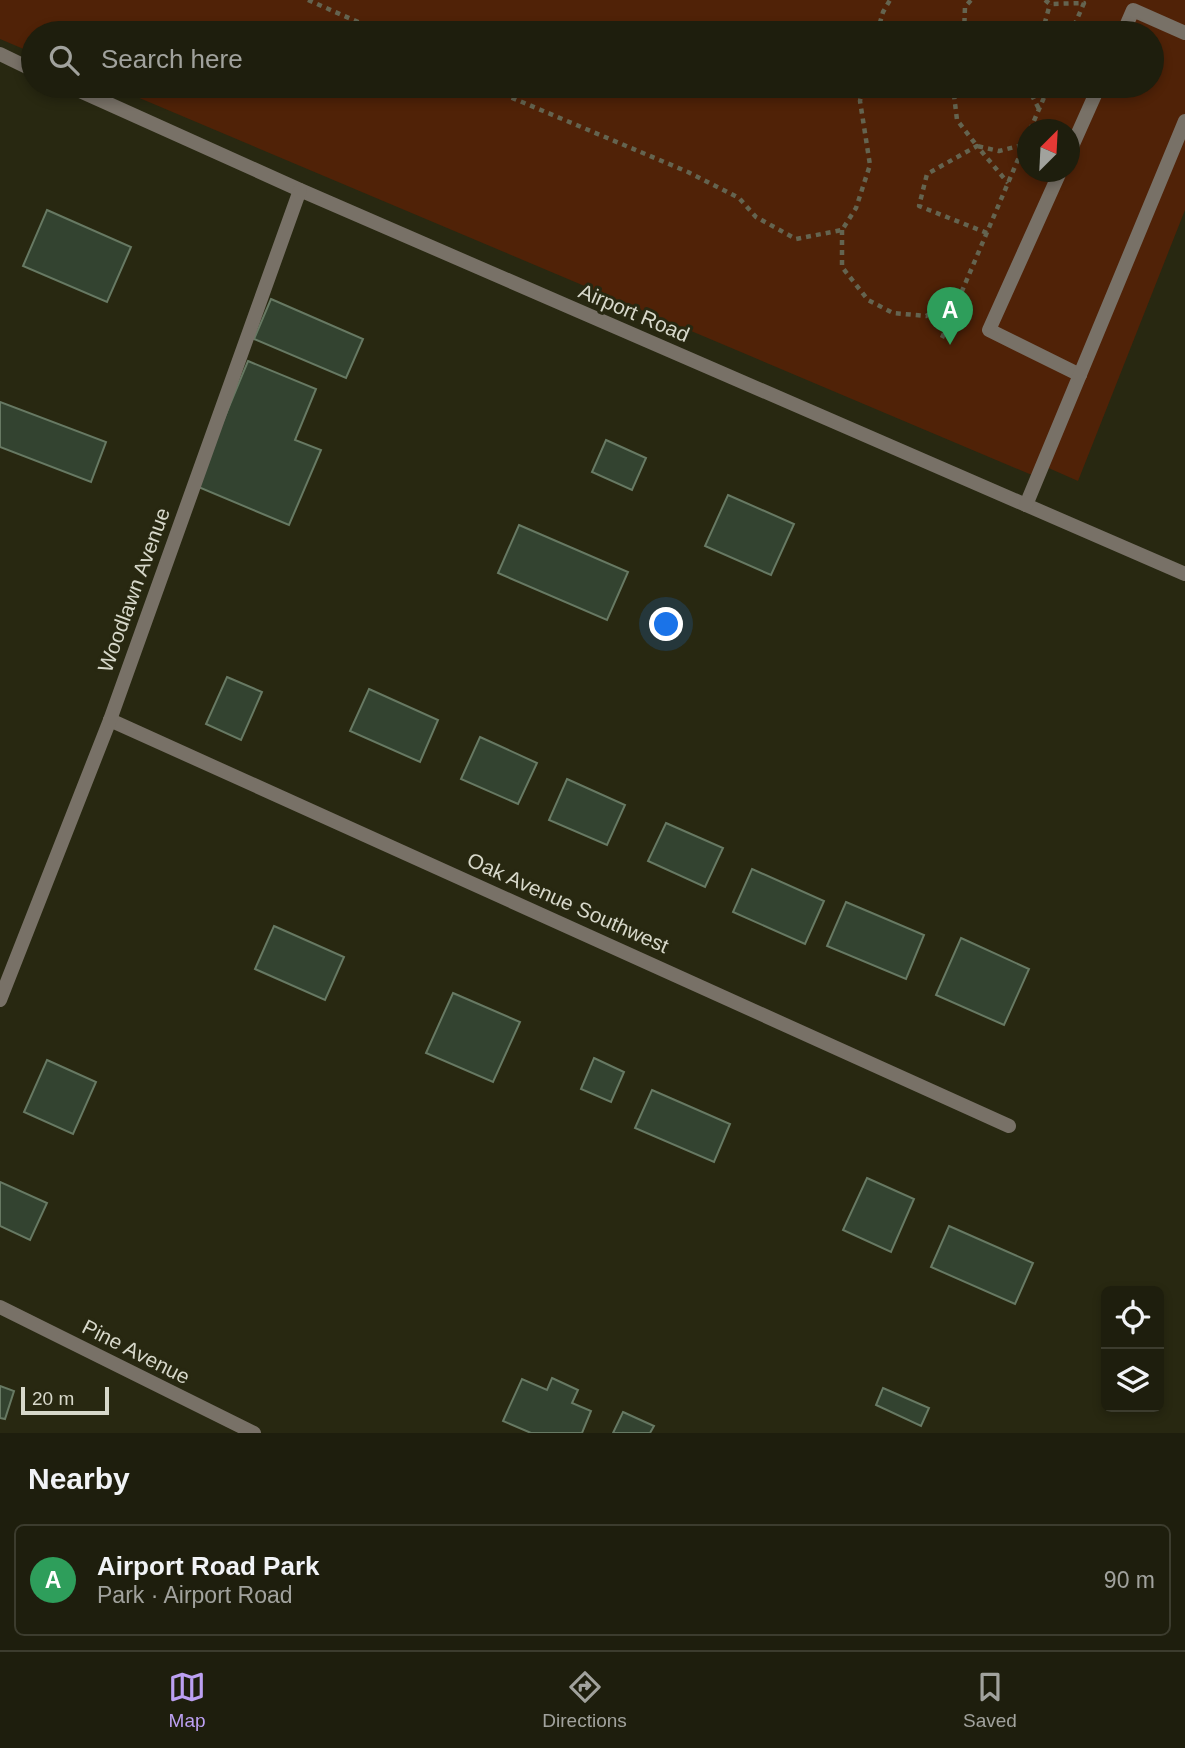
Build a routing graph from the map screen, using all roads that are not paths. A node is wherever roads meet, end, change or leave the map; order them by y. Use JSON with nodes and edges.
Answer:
{"nodes":[{"id":1,"x":1128,"y":21,"type":"edge"},
{"id":2,"x":1158,"y":21,"type":"edge"},
{"id":3,"x":1164,"y":24,"type":"edge"},
{"id":4,"x":1185,"y":33,"type":"edge"},
{"id":5,"x":0,"y":54,"type":"edge"},
{"id":6,"x":21,"y":64,"type":"edge"},
{"id":7,"x":95,"y":98,"type":"edge"},
{"id":8,"x":1094,"y":98,"type":"edge"},
{"id":9,"x":1185,"y":121,"type":"edge"},
{"id":10,"x":1080,"y":128,"type":"edge"},
{"id":11,"x":1056,"y":182,"type":"edge"},
{"id":12,"x":300,"y":191,"type":"junction"},
{"id":13,"x":1080,"y":375,"type":"junction"},
{"id":14,"x":1026,"y":505,"type":"junction"},
{"id":15,"x":1185,"y":574,"type":"edge"},
{"id":16,"x":110,"y":720,"type":"junction"},
{"id":17,"x":0,"y":1000,"type":"edge"},
{"id":18,"x":1009,"y":1125,"type":"dead end"},
{"id":19,"x":0,"y":1307,"type":"edge"},
{"id":20,"x":254,"y":1433,"type":"edge"}],
"edges":[{"from":1,"to":2,"type":"street"},
{"from":3,"to":4,"type":"street"},
{"from":5,"to":6,"type":"street"},
{"from":7,"to":12,"type":"street","name":"Airport Road"},
{"from":8,"to":10,"type":"street"},
{"from":9,"to":13,"type":"street"},
{"from":11,"to":13,"type":"street"},
{"from":12,"to":14,"type":"street","name":"Airport Road"},
{"from":12,"to":16,"type":"street","name":"Woodlawn Avenue"},
{"from":13,"to":14,"type":"street"},
{"from":14,"to":15,"type":"street","name":"Airport Road"},
{"from":16,"to":17,"type":"street","name":"Woodlawn Avenue"},
{"from":16,"to":18,"type":"street","name":"Oak Avenue Southwest"},
{"from":19,"to":20,"type":"street","name":"Pine Avenue"}]}
